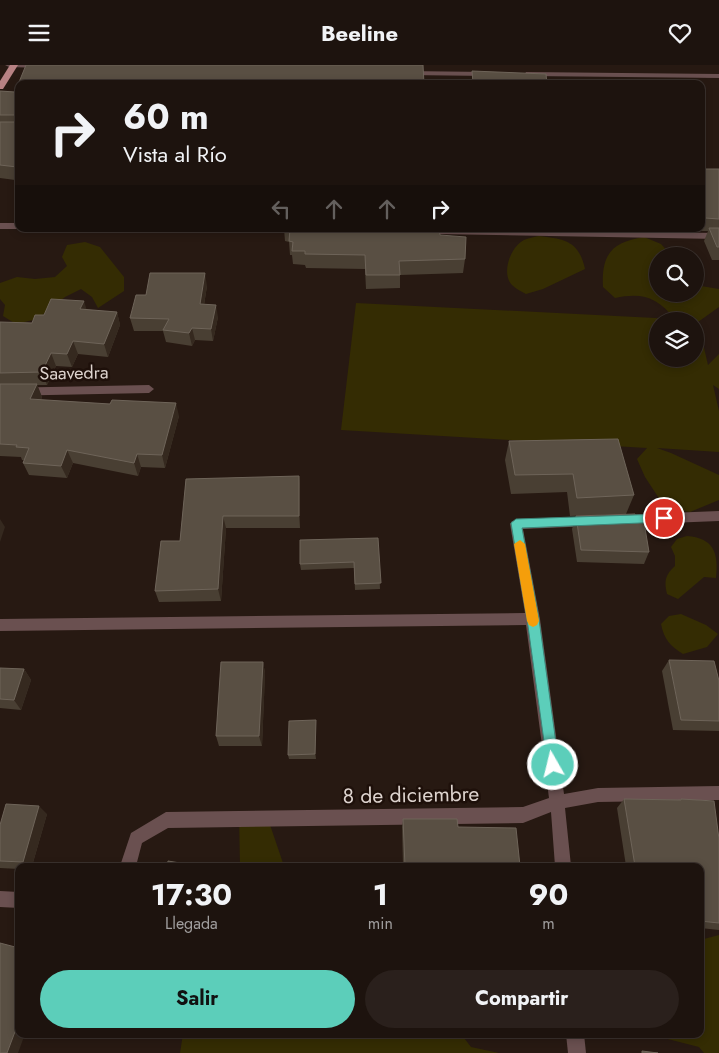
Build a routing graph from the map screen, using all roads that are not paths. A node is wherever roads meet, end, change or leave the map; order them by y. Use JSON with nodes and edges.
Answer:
{"nodes":[{"id":1,"x":9,"y":65,"type":"edge"},
{"id":2,"x":14,"y":65,"type":"edge"},
{"id":3,"x":52,"y":67,"type":"edge"},
{"id":4,"x":403,"y":73,"type":"edge"},
{"id":5,"x":502,"y":74,"type":"edge"},
{"id":6,"x":521,"y":74,"type":"edge"},
{"id":7,"x":719,"y":76,"type":"edge"},
{"id":8,"x":0,"y":87,"type":"edge"},
{"id":9,"x":0,"y":226,"type":"edge"},
{"id":10,"x":15,"y":226,"type":"edge"},
{"id":11,"x":609,"y":232,"type":"edge"},
{"id":12,"x":719,"y":236,"type":"edge"},
{"id":13,"x":149,"y":389,"type":"dead end"},
{"id":14,"x":0,"y":392,"type":"edge"},
{"id":15,"x":719,"y":516,"type":"edge"},
{"id":16,"x":533,"y":619,"type":"junction"},
{"id":17,"x":0,"y":625,"type":"edge"},
{"id":18,"x":719,"y":793,"type":"edge"},
{"id":19,"x":558,"y":802,"type":"junction"},
{"id":20,"x":129,"y":863,"type":"edge"},
{"id":21,"x":563,"y":863,"type":"edge"},
{"id":22,"x":0,"y":899,"type":"edge"},
{"id":23,"x":15,"y":900,"type":"edge"},
{"id":24,"x":575,"y":1038,"type":"edge"},
{"id":25,"x":577,"y":1053,"type":"edge"}],
"edges":[{"from":1,"to":2,"type":"street"},
{"from":2,"to":3,"type":"street"},
{"from":2,"to":8,"type":"main road"},
{"from":4,"to":5,"type":"street"},
{"from":6,"to":7,"type":"street"},
{"from":9,"to":10,"type":"street"},
{"from":11,"to":12,"type":"street"},
{"from":13,"to":14,"type":"street","name":"Saavedra"},
{"from":15,"to":16,"type":"street"},
{"from":16,"to":17,"type":"street"},
{"from":16,"to":19,"type":"street"},
{"from":18,"to":19,"type":"street","name":"8 de diciembre"},
{"from":19,"to":20,"type":"street","name":"8 de diciembre"},
{"from":19,"to":21,"type":"street"},
{"from":22,"to":23,"type":"street"},
{"from":24,"to":25,"type":"street"}]}
